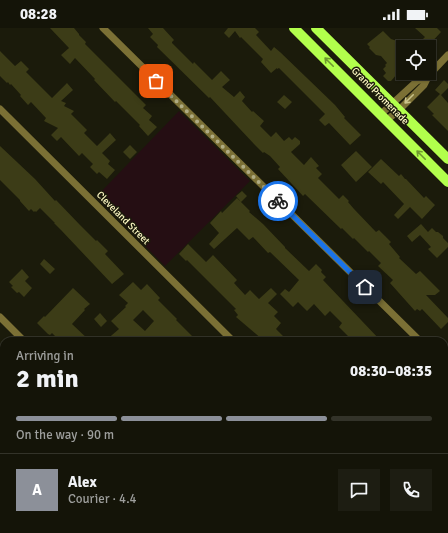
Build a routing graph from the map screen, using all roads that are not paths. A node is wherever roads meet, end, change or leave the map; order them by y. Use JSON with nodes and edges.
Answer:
{"nodes":[{"id":1,"x":103,"y":28,"type":"edge"},
{"id":2,"x":294,"y":28,"type":"edge"},
{"id":3,"x":316,"y":28,"type":"edge"},
{"id":4,"x":448,"y":55,"type":"edge"},
{"id":5,"x":396,"y":107,"type":"junction"},
{"id":6,"x":0,"y":109,"type":"edge"},
{"id":7,"x":384,"y":117,"type":"junction"},
{"id":8,"x":448,"y":159,"type":"edge"},
{"id":9,"x":448,"y":182,"type":"edge"},
{"id":10,"x":0,"y":317,"type":"edge"},
{"id":11,"x":20,"y":337,"type":"edge"},
{"id":12,"x":229,"y":337,"type":"edge"},
{"id":13,"x":416,"y":337,"type":"edge"}],
"edges":[{"from":1,"to":13,"type":"street"},
{"from":7,"to":2,"type":"main road","name":"Grand Promenade","one_way":true},
{"from":3,"to":5,"type":"main road","name":"Grand Promenade"},
{"from":4,"to":5,"type":"street"},
{"from":5,"to":7,"type":"street"},
{"from":5,"to":8,"type":"main road","name":"Grand Promenade"},
{"from":6,"to":12,"type":"street","name":"Cleveland Street"},
{"from":9,"to":7,"type":"main road","name":"Grand Promenade","one_way":true},
{"from":10,"to":11,"type":"street"}]}
